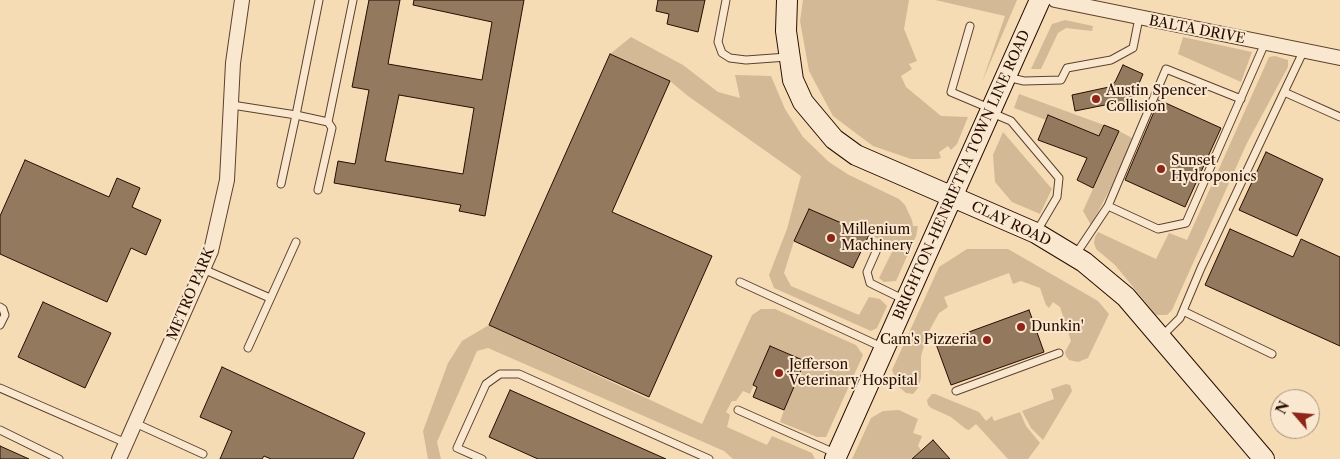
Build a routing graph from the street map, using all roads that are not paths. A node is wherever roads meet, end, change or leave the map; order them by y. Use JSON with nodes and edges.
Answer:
{"nodes":[{"id":1,"x":242,"y":0,"type":"edge"},
{"id":2,"x":319,"y":0,"type":"edge"},
{"id":3,"x":353,"y":0,"type":"edge"},
{"id":4,"x":726,"y":0,"type":"edge"},
{"id":5,"x":787,"y":0,"type":"edge"},
{"id":6,"x":1040,"y":0,"type":"edge"},
{"id":7,"x":1055,"y":0,"type":"edge"},
{"id":8,"x":1139,"y":18,"type":"junction"},
{"id":9,"x":970,"y":26,"type":"dead end"},
{"id":10,"x":1265,"y":43,"type":"junction"},
{"id":11,"x":1303,"y":52,"type":"junction"},
{"id":12,"x":790,"y":57,"type":"junction"},
{"id":13,"x":1340,"y":58,"type":"edge"},
{"id":14,"x":1007,"y":77,"type":"junction"},
{"id":15,"x":1284,"y":92,"type":"junction"},
{"id":16,"x":1241,"y":99,"type":"junction"},
{"id":17,"x":232,"y":105,"type":"junction"},
{"id":18,"x":991,"y":111,"type":"junction"},
{"id":19,"x":296,"y":114,"type":"junction"},
{"id":20,"x":1340,"y":117,"type":"edge"},
{"id":21,"x":328,"y":122,"type":"junction"},
{"id":22,"x":281,"y":184,"type":"dead end"},
{"id":23,"x":318,"y":190,"type":"dead end"},
{"id":24,"x":952,"y":197,"type":"junction"},
{"id":25,"x":1108,"y":206,"type":"junction"},
{"id":26,"x":1036,"y":233,"type":"junction"},
{"id":27,"x":296,"y":242,"type":"dead end"},
{"id":28,"x":878,"y":247,"type":"dead end"},
{"id":29,"x":1074,"y":256,"type":"junction"},
{"id":30,"x":203,"y":269,"type":"junction"},
{"id":31,"x":740,"y":282,"type":"dead end"},
{"id":32,"x":270,"y":298,"type":"junction"},
{"id":33,"x":906,"y":300,"type":"junction"},
{"id":34,"x":0,"y":307,"type":"edge"},
{"id":35,"x":1183,"y":311,"type":"junction"},
{"id":36,"x":0,"y":325,"type":"edge"},
{"id":37,"x":1160,"y":337,"type":"junction"},
{"id":38,"x":248,"y":348,"type":"dead end"},
{"id":39,"x":884,"y":348,"type":"junction"},
{"id":40,"x":1059,"y":353,"type":"dead end"},
{"id":41,"x":1272,"y":354,"type":"dead end"},
{"id":42,"x":0,"y":388,"type":"edge"},
{"id":43,"x":956,"y":391,"type":"dead end"},
{"id":44,"x":738,"y":410,"type":"dead end"},
{"id":45,"x":134,"y":423,"type":"junction"},
{"id":46,"x":0,"y":430,"type":"edge"},
{"id":47,"x":126,"y":443,"type":"junction"},
{"id":48,"x":204,"y":454,"type":"dead end"},
{"id":49,"x":836,"y":456,"type":"edge"},
{"id":50,"x":60,"y":459,"type":"edge"},
{"id":51,"x":119,"y":459,"type":"edge"},
{"id":52,"x":482,"y":459,"type":"edge"},
{"id":53,"x":709,"y":459,"type":"edge"},
{"id":54,"x":1264,"y":459,"type":"edge"}],
"edges":[{"from":1,"to":17,"type":"street","name":"METRO PARK"},
{"from":2,"to":19,"type":"lane"},
{"from":3,"to":21,"type":"lane"},
{"from":4,"to":12,"type":"lane"},
{"from":5,"to":12,"type":"street","name":"CLAY ROAD"},
{"from":6,"to":14,"type":"street","name":"BRIGHTON-HENRIETTA TOWN LINE ROAD"},
{"from":7,"to":8,"type":"street","name":"BALTA DRIVE"},
{"from":8,"to":10,"type":"street","name":"BALTA DRIVE"},
{"from":8,"to":14,"type":"lane"},
{"from":9,"to":18,"type":"lane"},
{"from":10,"to":11,"type":"street","name":"BALTA DRIVE"},
{"from":10,"to":16,"type":"lane"},
{"from":11,"to":13,"type":"street","name":"BALTA DRIVE"},
{"from":11,"to":15,"type":"lane"},
{"from":12,"to":24,"type":"street","name":"CLAY ROAD"},
{"from":14,"to":18,"type":"street","name":"BRIGHTON-HENRIETTA TOWN LINE ROAD"},
{"from":15,"to":20,"type":"lane"},
{"from":15,"to":35,"type":"lane"},
{"from":16,"to":25,"type":"lane"},
{"from":16,"to":25,"type":"lane"},
{"from":17,"to":19,"type":"lane"},
{"from":17,"to":30,"type":"street","name":"METRO PARK"},
{"from":18,"to":24,"type":"street","name":"BRIGHTON-HENRIETTA TOWN LINE ROAD"},
{"from":18,"to":26,"type":"lane"},
{"from":19,"to":21,"type":"lane"},
{"from":19,"to":22,"type":"lane"},
{"from":21,"to":23,"type":"lane"},
{"from":24,"to":26,"type":"street","name":"CLAY ROAD"},
{"from":24,"to":33,"type":"street","name":"BRIGHTON-HENRIETTA TOWN LINE ROAD"},
{"from":25,"to":29,"type":"lane"},
{"from":26,"to":29,"type":"street","name":"CLAY ROAD"},
{"from":27,"to":32,"type":"lane"},
{"from":28,"to":33,"type":"lane"},
{"from":29,"to":37,"type":"street","name":"CLAY ROAD"},
{"from":30,"to":32,"type":"lane"},
{"from":30,"to":45,"type":"street","name":"METRO PARK"},
{"from":31,"to":39,"type":"lane"},
{"from":32,"to":38,"type":"lane"},
{"from":33,"to":39,"type":"street","name":"BRIGHTON-HENRIETTA TOWN LINE ROAD"},
{"from":34,"to":36,"type":"lane"},
{"from":35,"to":37,"type":"lane"},
{"from":35,"to":41,"type":"lane"},
{"from":37,"to":54,"type":"street","name":"CLAY ROAD"},
{"from":39,"to":49,"type":"street","name":"BRIGHTON-HENRIETTA TOWN LINE ROAD"},
{"from":40,"to":43,"type":"lane"},
{"from":42,"to":47,"type":"lane"},
{"from":44,"to":49,"type":"lane"},
{"from":45,"to":47,"type":"street","name":"METRO PARK"},
{"from":45,"to":48,"type":"lane"},
{"from":46,"to":50,"type":"lane"},
{"from":47,"to":51,"type":"street","name":"METRO PARK"},
{"from":52,"to":53,"type":"lane"}]}
